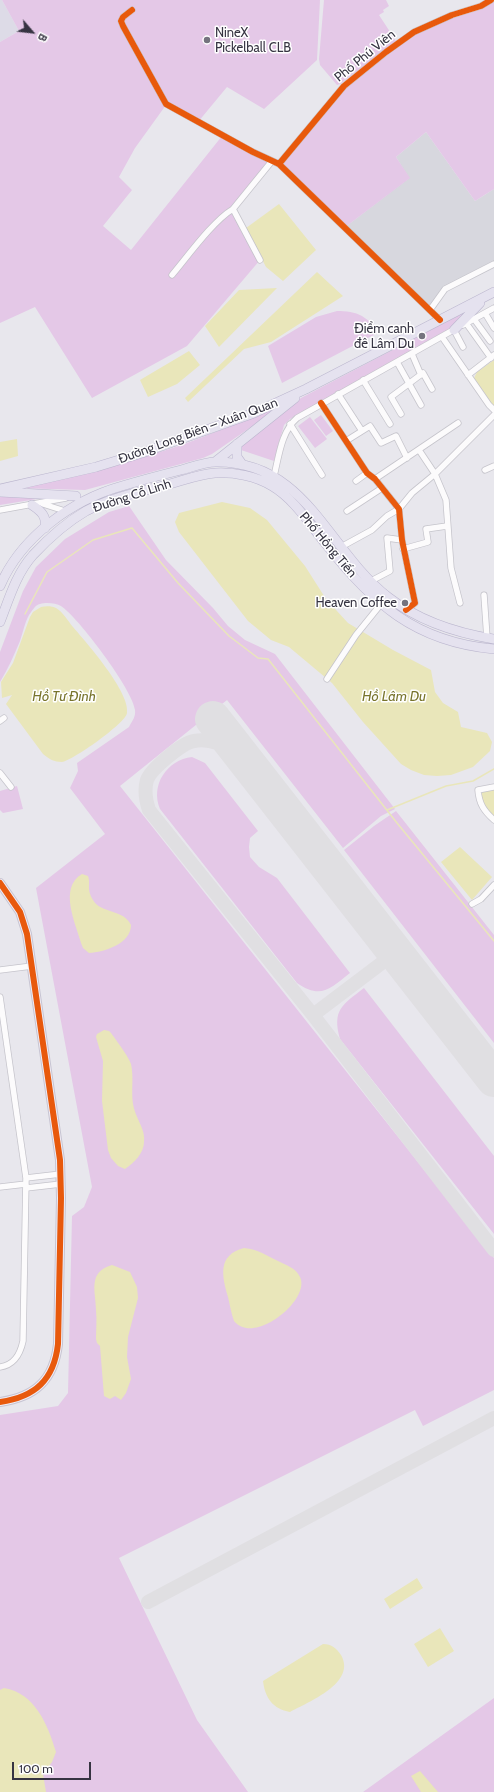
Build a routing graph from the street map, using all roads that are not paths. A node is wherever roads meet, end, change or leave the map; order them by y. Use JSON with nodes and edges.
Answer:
{"nodes":[{"id":1,"x":491,"y":0,"type":"edge"},
{"id":2,"x":132,"y":10,"type":"dead end"},
{"id":3,"x":272,"y":161,"type":"junction"},
{"id":4,"x":279,"y":164,"type":"junction"},
{"id":5,"x":233,"y":209,"type":"junction"},
{"id":6,"x":260,"y":260,"type":"dead end"},
{"id":7,"x":494,"y":264,"type":"edge"},
{"id":8,"x":172,"y":275,"type":"dead end"},
{"id":9,"x":490,"y":294,"type":"edge"},
{"id":10,"x":494,"y":308,"type":"edge"},
{"id":11,"x":430,"y":310,"type":"junction"},
{"id":12,"x":485,"y":313,"type":"junction"},
{"id":13,"x":474,"y":319,"type":"junction"},
{"id":14,"x":440,"y":320,"type":"junction"},
{"id":15,"x":466,"y":323,"type":"junction"},
{"id":16,"x":494,"y":328,"type":"edge"},
{"id":17,"x":454,"y":330,"type":"junction"},
{"id":18,"x":442,"y":337,"type":"junction"},
{"id":19,"x":490,"y":341,"type":"dead end"},
{"id":20,"x":463,"y":347,"type":"dead end"},
{"id":21,"x":412,"y":354,"type":"junction"},
{"id":22,"x":492,"y":356,"type":"edge"},
{"id":23,"x":397,"y":362,"type":"junction"},
{"id":24,"x":421,"y":375,"type":"junction"},
{"id":25,"x":468,"y":375,"type":"junction"},
{"id":26,"x":363,"y":380,"type":"junction"},
{"id":27,"x":409,"y":384,"type":"junction"},
{"id":28,"x":306,"y":389,"type":"junction"},
{"id":29,"x":432,"y":389,"type":"dead end"},
{"id":30,"x":338,"y":394,"type":"junction"},
{"id":31,"x":321,"y":403,"type":"junction"},
{"id":32,"x":422,"y":405,"type":"dead end"},
{"id":33,"x":494,"y":410,"type":"edge"},
{"id":34,"x":401,"y":414,"type":"dead end"},
{"id":35,"x":494,"y":415,"type":"edge"},
{"id":36,"x":458,"y":423,"type":"dead end"},
{"id":37,"x":290,"y":424,"type":"junction"},
{"id":38,"x":390,"y":424,"type":"dead end"},
{"id":39,"x":362,"y":431,"type":"junction"},
{"id":40,"x":346,"y":442,"type":"junction"},
{"id":41,"x":237,"y":444,"type":"junction"},
{"id":42,"x":419,"y":450,"type":"junction"},
{"id":43,"x":407,"y":458,"type":"junction"},
{"id":44,"x":215,"y":462,"type":"junction"},
{"id":45,"x":242,"y":464,"type":"junction"},
{"id":46,"x":494,"y":466,"type":"edge"},
{"id":47,"x":485,"y":470,"type":"dead end"},
{"id":48,"x":367,"y":473,"type":"junction"},
{"id":49,"x":435,"y":474,"type":"junction"},
{"id":50,"x":322,"y":475,"type":"dead end"},
{"id":51,"x":375,"y":479,"type":"junction"},
{"id":52,"x":272,"y":480,"type":"junction"},
{"id":53,"x":356,"y":482,"type":"dead end"},
{"id":54,"x":382,"y":488,"type":"junction"},
{"id":55,"x":0,"y":489,"type":"edge"},
{"id":56,"x":0,"y":492,"type":"edge"},
{"id":57,"x":76,"y":496,"type":"junction"},
{"id":58,"x":92,"y":496,"type":"junction"},
{"id":59,"x":36,"y":504,"type":"junction"},
{"id":60,"x":399,"y":509,"type":"junction"},
{"id":61,"x":0,"y":510,"type":"edge"},
{"id":62,"x":66,"y":511,"type":"junction"},
{"id":63,"x":347,"y":511,"type":"dead end"},
{"id":64,"x":447,"y":526,"type":"junction"},
{"id":65,"x":45,"y":528,"type":"junction"},
{"id":66,"x":402,"y":540,"type":"junction"},
{"id":67,"x":341,"y":547,"type":"junction"},
{"id":68,"x":403,"y":549,"type":"junction"},
{"id":69,"x":371,"y":581,"type":"junction"},
{"id":70,"x":0,"y":586,"type":"edge"},
{"id":71,"x":484,"y":595,"type":"dead end"},
{"id":72,"x":460,"y":603,"type":"dead end"},
{"id":73,"x":381,"y":604,"type":"junction"},
{"id":74,"x":406,"y":610,"type":"junction"},
{"id":75,"x":0,"y":622,"type":"edge"},
{"id":76,"x":491,"y":638,"type":"edge"},
{"id":77,"x":494,"y":649,"type":"edge"},
{"id":78,"x":328,"y":679,"type":"dead end"},
{"id":79,"x":0,"y":773,"type":"edge"},
{"id":80,"x":11,"y":787,"type":"dead end"},
{"id":81,"x":494,"y":788,"type":"edge"},
{"id":82,"x":494,"y":820,"type":"edge"},
{"id":83,"x":0,"y":883,"type":"edge"},
{"id":84,"x":494,"y":885,"type":"edge"},
{"id":85,"x":472,"y":904,"type":"dead end"},
{"id":86,"x":32,"y":966,"type":"junction"},
{"id":87,"x":0,"y":970,"type":"edge"},
{"id":88,"x":0,"y":997,"type":"edge"},
{"id":89,"x":60,"y":1174,"type":"junction"},
{"id":90,"x":26,"y":1183,"type":"junction"},
{"id":91,"x":61,"y":1184,"type":"junction"},
{"id":92,"x":0,"y":1187,"type":"edge"},
{"id":93,"x":0,"y":1367,"type":"edge"},
{"id":94,"x":0,"y":1402,"type":"edge"}],
"edges":[{"from":1,"to":4,"type":"street","name":"Phố Phú Viên"},
{"from":2,"to":3,"type":"street"},
{"from":3,"to":4,"type":"street"},
{"from":3,"to":5,"type":"street"},
{"from":4,"to":11,"type":"street"},
{"from":5,"to":6,"type":"street"},
{"from":5,"to":8,"type":"street"},
{"from":7,"to":11,"type":"street"},
{"from":9,"to":14,"type":"main road","name":"Đường Long Biên – Xuân Quan"},
{"from":9,"to":17,"type":"main road"},
{"from":10,"to":12,"type":"street"},
{"from":11,"to":14,"type":"street"},
{"from":12,"to":13,"type":"street"},
{"from":12,"to":16,"type":"street"},
{"from":13,"to":15,"type":"street"},
{"from":13,"to":19,"type":"street"},
{"from":14,"to":28,"type":"main road","name":"Đường Long Biên – Xuân Quan"},
{"from":15,"to":17,"type":"street"},
{"from":15,"to":22,"type":"street"},
{"from":17,"to":18,"type":"street"},
{"from":17,"to":20,"type":"street"},
{"from":18,"to":21,"type":"street"},
{"from":18,"to":25,"type":"street"},
{"from":21,"to":23,"type":"street"},
{"from":21,"to":24,"type":"street"},
{"from":22,"to":25,"type":"street"},
{"from":23,"to":26,"type":"street"},
{"from":23,"to":27,"type":"street"},
{"from":24,"to":27,"type":"street"},
{"from":24,"to":29,"type":"street"},
{"from":25,"to":33,"type":"street"},
{"from":26,"to":30,"type":"street"},
{"from":26,"to":38,"type":"street"},
{"from":27,"to":32,"type":"street"},
{"from":27,"to":34,"type":"street"},
{"from":28,"to":41,"type":"main road"},
{"from":28,"to":55,"type":"main road","name":"Đường Long Biên – Xuân Quan"},
{"from":30,"to":31,"type":"street"},
{"from":30,"to":39,"type":"street"},
{"from":31,"to":37,"type":"street"},
{"from":31,"to":40,"type":"street"},
{"from":35,"to":49,"type":"street"},
{"from":36,"to":42,"type":"street"},
{"from":37,"to":50,"type":"street"},
{"from":37,"to":52,"type":"street"},
{"from":39,"to":40,"type":"street"},
{"from":39,"to":43,"type":"street"},
{"from":40,"to":48,"type":"street"},
{"from":41,"to":44,"type":"main road"},
{"from":41,"to":45,"type":"main road"},
{"from":42,"to":43,"type":"street"},
{"from":42,"to":49,"type":"street"},
{"from":43,"to":51,"type":"street"},
{"from":44,"to":45,"type":"main road","name":"Đường Cổ Linh"},
{"from":44,"to":58,"type":"main road","name":"Đường Cổ Linh"},
{"from":45,"to":52,"type":"main road","name":"Đường Cổ Linh"},
{"from":46,"to":47,"type":"street"},
{"from":48,"to":51,"type":"street"},
{"from":48,"to":53,"type":"street"},
{"from":49,"to":60,"type":"street"},
{"from":49,"to":64,"type":"street"},
{"from":51,"to":54,"type":"street"},
{"from":52,"to":67,"type":"main road","name":"Phố Hồng Tiến"},
{"from":52,"to":73,"type":"main road","name":"Phố Hồng Tiến"},
{"from":52,"to":75,"type":"main road","name":"Đường Cổ Linh"},
{"from":54,"to":60,"type":"street"},
{"from":54,"to":63,"type":"street"},
{"from":56,"to":57,"type":"main road"},
{"from":57,"to":58,"type":"street"},
{"from":57,"to":59,"type":"street"},
{"from":58,"to":62,"type":"main road","name":"Đường Cổ Linh"},
{"from":59,"to":61,"type":"street"},
{"from":59,"to":62,"type":"street"},
{"from":59,"to":65,"type":"main road"},
{"from":60,"to":66,"type":"street"},
{"from":60,"to":67,"type":"street"},
{"from":62,"to":65,"type":"main road","name":"Đường Cổ Linh"},
{"from":64,"to":68,"type":"street"},
{"from":64,"to":72,"type":"street"},
{"from":65,"to":70,"type":"main road","name":"Đường Cổ Linh"},
{"from":66,"to":68,"type":"street"},
{"from":66,"to":69,"type":"street"},
{"from":67,"to":69,"type":"main road","name":"Phố Hồng Tiến"},
{"from":68,"to":74,"type":"street"},
{"from":69,"to":74,"type":"main road","name":"Phố Hồng Tiến"},
{"from":71,"to":76,"type":"street"},
{"from":73,"to":77,"type":"main road","name":"Phố Hồng Tiến"},
{"from":73,"to":78,"type":"street"},
{"from":74,"to":76,"type":"main road","name":"Phố Hồng Tiến"},
{"from":79,"to":80,"type":"street"},
{"from":81,"to":82,"type":"street"},
{"from":83,"to":86,"type":"street"},
{"from":84,"to":85,"type":"street"},
{"from":86,"to":87,"type":"street"},
{"from":86,"to":89,"type":"street"},
{"from":88,"to":90,"type":"street"},
{"from":89,"to":90,"type":"street"},
{"from":89,"to":91,"type":"street"},
{"from":90,"to":91,"type":"street"},
{"from":90,"to":92,"type":"street"},
{"from":90,"to":93,"type":"street"},
{"from":91,"to":94,"type":"street"}]}
